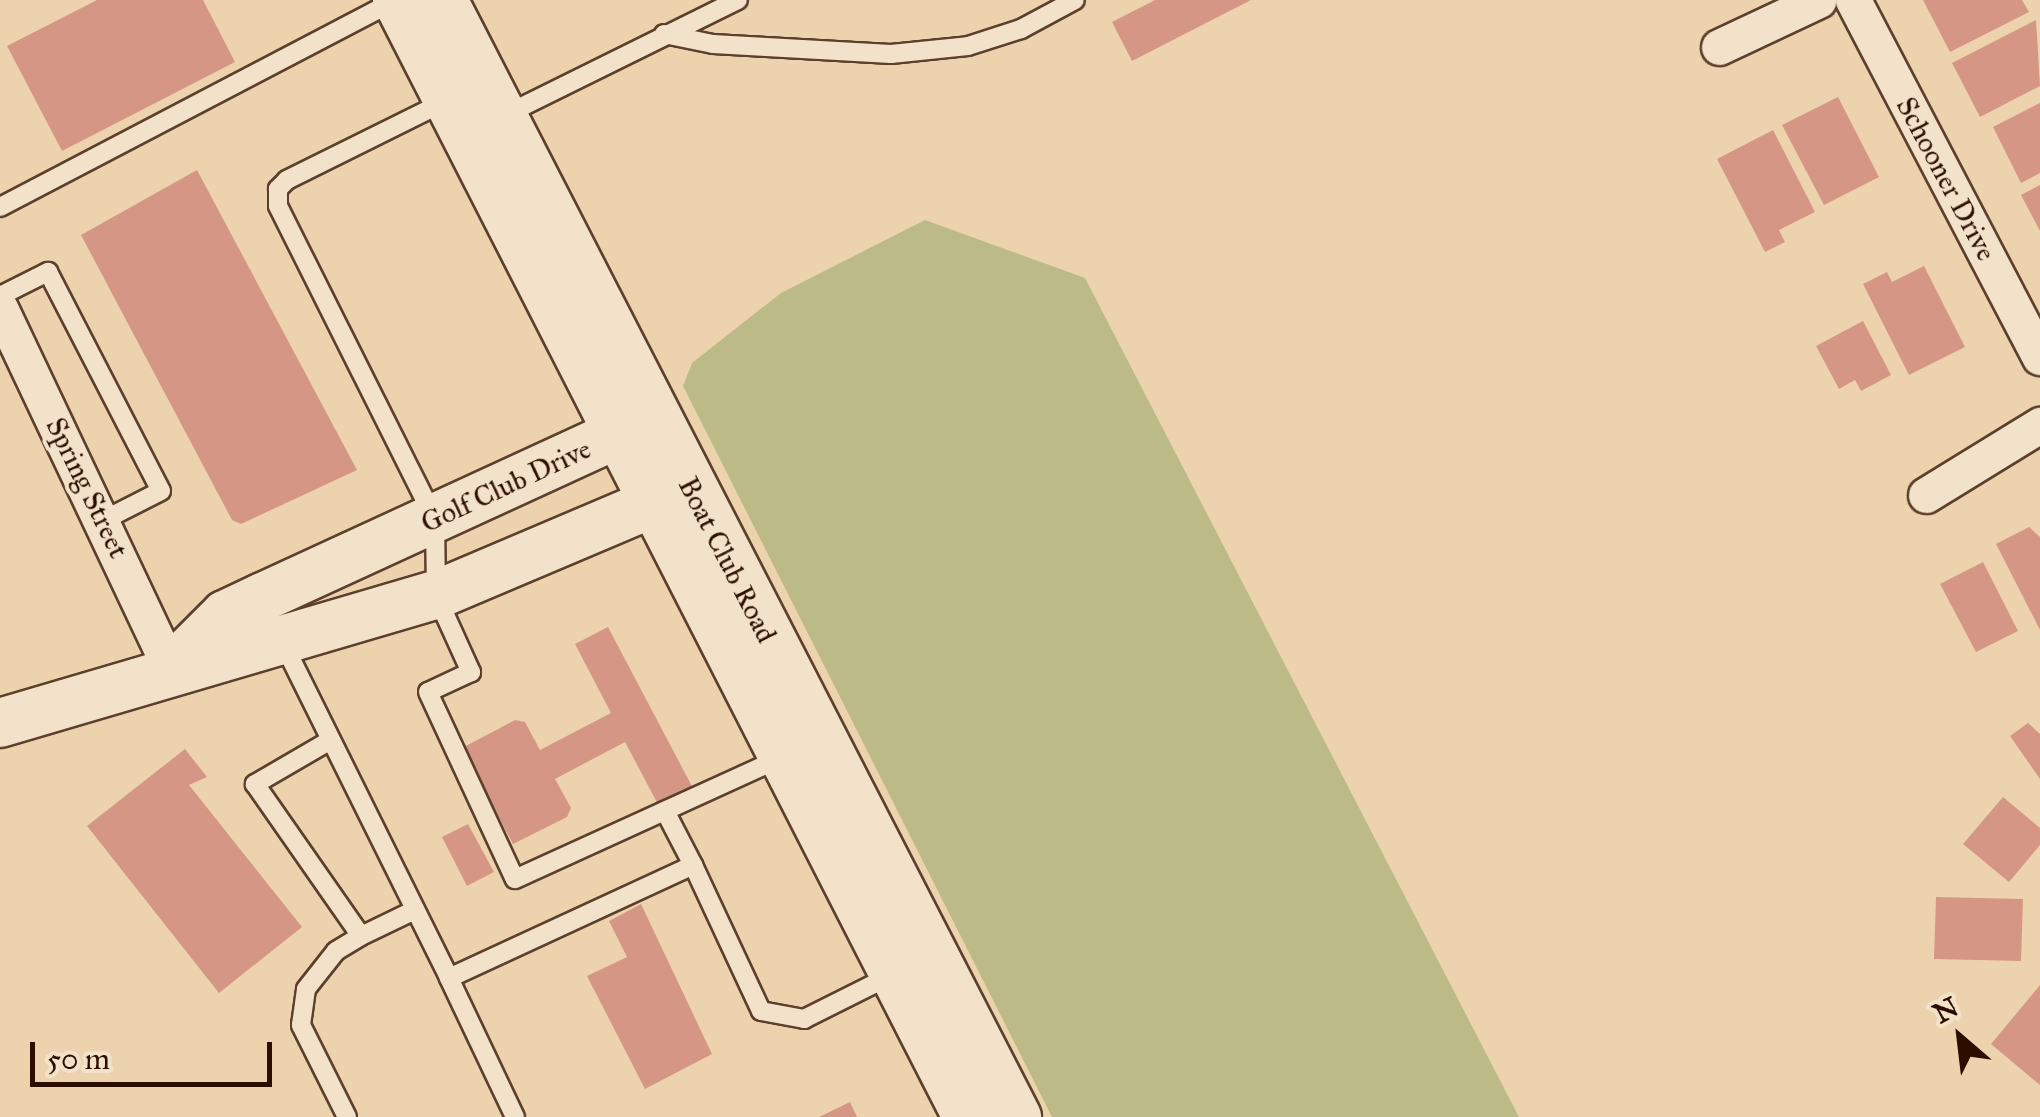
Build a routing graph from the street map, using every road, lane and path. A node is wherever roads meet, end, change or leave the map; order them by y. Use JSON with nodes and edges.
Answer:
{"nodes":[{"id":1,"x":396,"y":0,"type":"edge"},
{"id":2,"x":443,"y":0,"type":"edge"},
{"id":3,"x":738,"y":0,"type":"edge"},
{"id":4,"x":1075,"y":0,"type":"edge"},
{"id":5,"x":1819,"y":0,"type":"edge"},
{"id":6,"x":1853,"y":0,"type":"edge"},
{"id":7,"x":664,"y":34,"type":"junction"},
{"id":8,"x":1719,"y":47,"type":"dead end"},
{"id":9,"x":448,"y":100,"type":"junction"},
{"id":10,"x":503,"y":116,"type":"junction"},
{"id":11,"x":0,"y":207,"type":"edge"},
{"id":12,"x":0,"y":296,"type":"edge"},
{"id":13,"x":0,"y":308,"type":"edge"},
{"id":14,"x":2040,"y":357,"type":"edge"},
{"id":15,"x":2040,"y":425,"type":"edge"},
{"id":16,"x":618,"y":434,"type":"junction"},
{"id":17,"x":673,"y":455,"type":"junction"},
{"id":18,"x":1926,"y":496,"type":"dead end"},
{"id":19,"x":653,"y":503,"type":"junction"},
{"id":20,"x":104,"y":520,"type":"junction"},
{"id":21,"x":434,"y":520,"type":"junction"},
{"id":22,"x":436,"y":595,"type":"junction"},
{"id":23,"x":272,"y":619,"type":"junction"},
{"id":24,"x":171,"y":669,"type":"junction"},
{"id":25,"x":0,"y":724,"type":"edge"},
{"id":26,"x":329,"y":741,"type":"junction"},
{"id":27,"x":783,"y":757,"type":"junction"},
{"id":28,"x":665,"y":811,"type":"junction"},
{"id":29,"x":692,"y":865,"type":"junction"},
{"id":30,"x":414,"y":910,"type":"junction"},
{"id":31,"x":360,"y":936,"type":"junction"},
{"id":32,"x":894,"y":974,"type":"junction"},
{"id":33,"x":449,"y":978,"type":"junction"},
{"id":34,"x":346,"y":1117,"type":"edge"},
{"id":35,"x":515,"y":1117,"type":"edge"},
{"id":36,"x":967,"y":1117,"type":"edge"},
{"id":37,"x":1016,"y":1117,"type":"edge"}],
"edges":[{"from":1,"to":9,"type":"main road","name":"Boat Club Road"},
{"from":1,"to":11,"type":"lane"},
{"from":2,"to":10,"type":"main road","name":"Boat Club Road"},
{"from":3,"to":7,"type":"lane"},
{"from":4,"to":7,"type":"lane"},
{"from":5,"to":8,"type":"street"},
{"from":6,"to":14,"type":"street","name":"Schooner Drive"},
{"from":7,"to":10,"type":"lane"},
{"from":9,"to":16,"type":"main road","name":"Boat Club Road"},
{"from":9,"to":21,"type":"lane"},
{"from":10,"to":17,"type":"main road","name":"Boat Club Road"},
{"from":12,"to":20,"type":"lane"},
{"from":13,"to":20,"type":"street","name":"Spring Street"},
{"from":15,"to":18,"type":"street"},
{"from":16,"to":17,"type":"main road","name":"Golf Club Drive"},
{"from":16,"to":19,"type":"main road","name":"Boat Club Road"},
{"from":16,"to":21,"type":"main road","name":"Golf Club Drive"},
{"from":17,"to":19,"type":"main road"},
{"from":17,"to":37,"type":"main road","name":"Boat Club Road"},
{"from":19,"to":22,"type":"main road","name":"Golf Club Drive"},
{"from":19,"to":27,"type":"main road","name":"Boat Club Road"},
{"from":20,"to":24,"type":"street","name":"Spring Street"},
{"from":21,"to":22,"type":"lane"},
{"from":21,"to":23,"type":"main road","name":"Golf Club Drive"},
{"from":22,"to":23,"type":"main road","name":"Golf Club Drive"},
{"from":22,"to":28,"type":"lane"},
{"from":23,"to":24,"type":"main road","name":"Golf Club Drive"},
{"from":23,"to":26,"type":"lane"},
{"from":24,"to":25,"type":"main road","name":"Golf Club Drive"},
{"from":26,"to":30,"type":"lane"},
{"from":26,"to":31,"type":"lane"},
{"from":27,"to":28,"type":"lane"},
{"from":27,"to":32,"type":"main road","name":"Boat Club Road"},
{"from":28,"to":29,"type":"lane"},
{"from":29,"to":32,"type":"lane"},
{"from":29,"to":33,"type":"lane"},
{"from":30,"to":31,"type":"lane"},
{"from":30,"to":33,"type":"lane"},
{"from":31,"to":34,"type":"lane"},
{"from":32,"to":36,"type":"main road","name":"Boat Club Road"},
{"from":33,"to":35,"type":"lane"}]}
